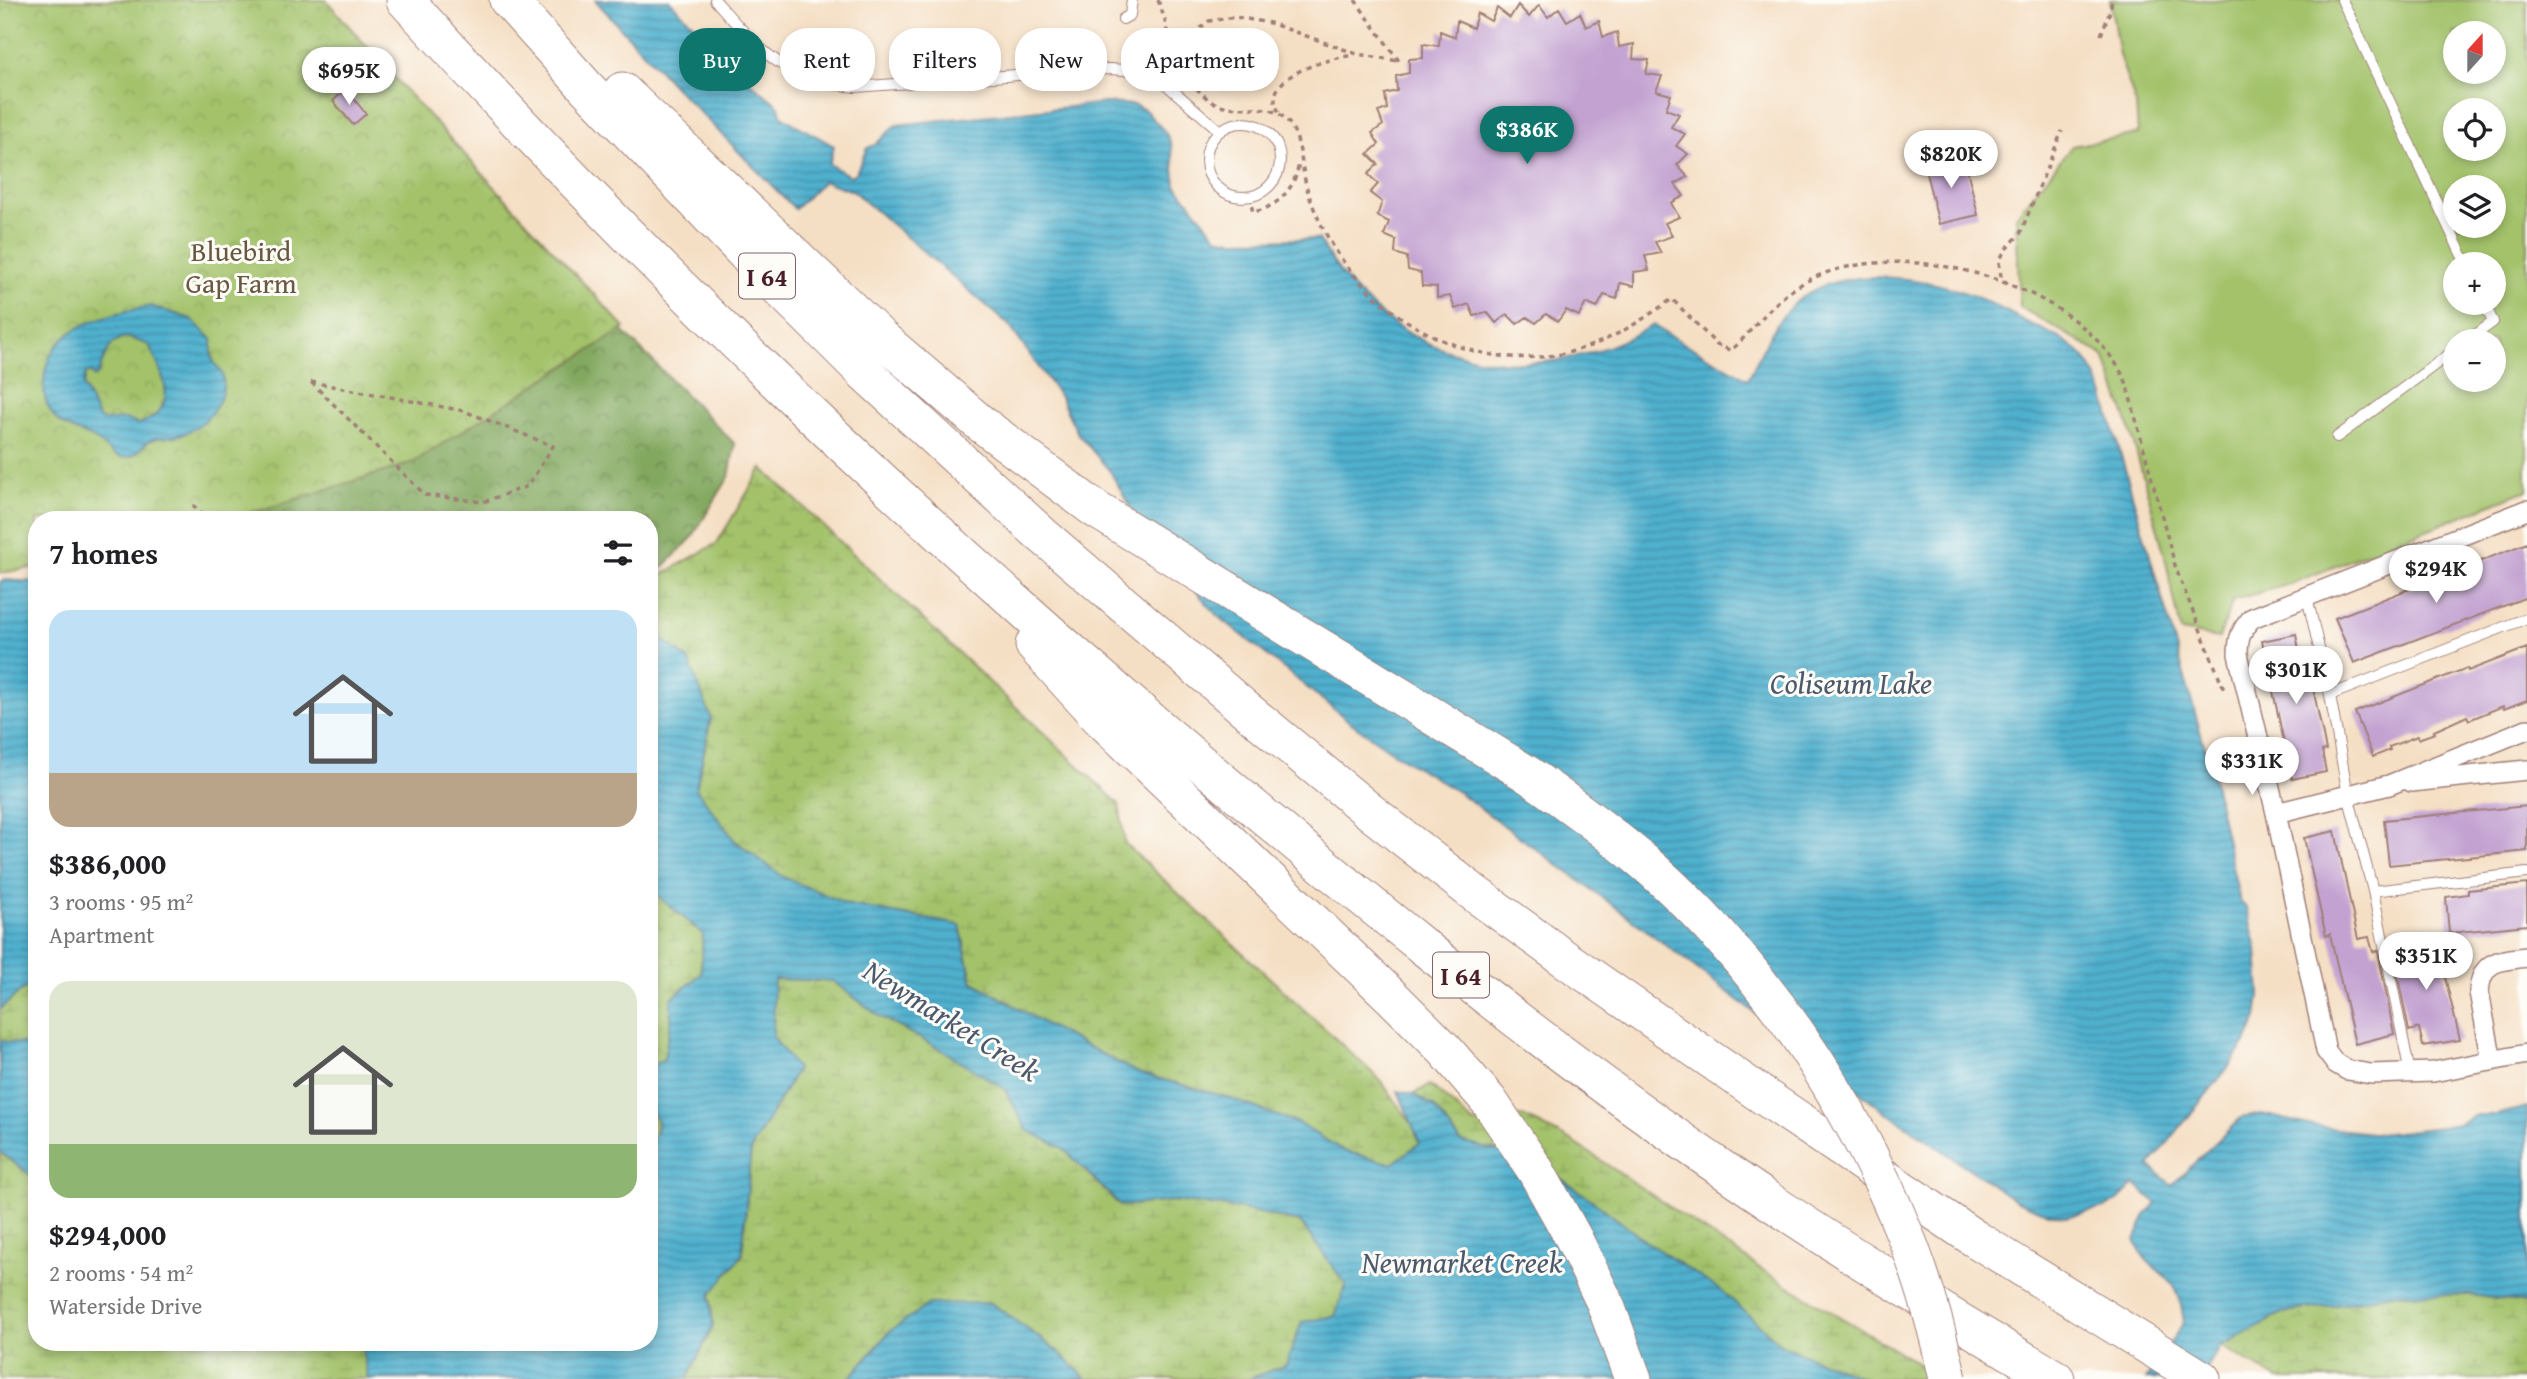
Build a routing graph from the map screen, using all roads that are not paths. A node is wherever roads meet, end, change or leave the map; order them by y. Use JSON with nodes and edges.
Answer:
{"nodes":[{"id":1,"x":405,"y":0,"type":"edge"},
{"id":2,"x":508,"y":0,"type":"edge"},
{"id":3,"x":527,"y":0,"type":"edge"},
{"id":4,"x":715,"y":0,"type":"edge"},
{"id":5,"x":1132,"y":0,"type":"edge"},
{"id":6,"x":2342,"y":0,"type":"edge"},
{"id":7,"x":1123,"y":19,"type":"dead end"},
{"id":8,"x":1220,"y":131,"type":"junction"},
{"id":9,"x":2460,"y":252,"type":"edge"},
{"id":10,"x":2490,"y":315,"type":"edge"},
{"id":11,"x":2483,"y":329,"type":"edge"},
{"id":12,"x":2443,"y":359,"type":"edge"},
{"id":13,"x":2337,"y":438,"type":"dead end"},
{"id":14,"x":912,"y":509,"type":"junction"},
{"id":15,"x":2527,"y":510,"type":"edge"},
{"id":16,"x":2307,"y":597,"type":"junction"},
{"id":17,"x":2527,"y":618,"type":"edge"},
{"id":18,"x":2330,"y":695,"type":"junction"},
{"id":19,"x":2527,"y":729,"type":"edge"},
{"id":20,"x":2527,"y":770,"type":"edge"},
{"id":21,"x":2389,"y":785,"type":"junction"},
{"id":22,"x":2348,"y":795,"type":"junction"},
{"id":23,"x":2276,"y":813,"type":"junction"},
{"id":24,"x":2527,"y":873,"type":"edge"},
{"id":25,"x":2373,"y":891,"type":"junction"},
{"id":26,"x":2527,"y":957,"type":"edge"},
{"id":27,"x":2527,"y":1054,"type":"edge"},
{"id":28,"x":2492,"y":1061,"type":"junction"},
{"id":29,"x":2410,"y":1073,"type":"junction"},
{"id":30,"x":1633,"y":1379,"type":"edge"},
{"id":31,"x":1948,"y":1379,"type":"edge"},
{"id":32,"x":2056,"y":1379,"type":"edge"},
{"id":33,"x":2202,"y":1379,"type":"edge"}],
"edges":[{"from":1,"to":14,"type":"highway","number":"I 64"},
{"from":2,"to":33,"type":"highway","number":"I 64"},
{"from":3,"to":31,"type":"highway","bridge":true},
{"from":4,"to":8,"type":"lane"},
{"from":5,"to":7,"type":"lane"},
{"from":6,"to":9,"type":"lane"},
{"from":8,"to":8,"type":"lane"},
{"from":10,"to":11,"type":"lane"},
{"from":12,"to":13,"type":"lane"},
{"from":14,"to":30,"type":"highway"},
{"from":14,"to":32,"type":"highway","number":"I 64"},
{"from":15,"to":16,"type":"street"},
{"from":16,"to":18,"type":"lane"},
{"from":16,"to":23,"type":"street"},
{"from":17,"to":18,"type":"lane"},
{"from":18,"to":22,"type":"lane"},
{"from":19,"to":21,"type":"street"},
{"from":20,"to":21,"type":"street"},
{"from":21,"to":22,"type":"street"},
{"from":22,"to":23,"type":"street"},
{"from":22,"to":25,"type":"lane"},
{"from":23,"to":29,"type":"street"},
{"from":24,"to":25,"type":"lane"},
{"from":25,"to":29,"type":"lane"},
{"from":26,"to":28,"type":"street"},
{"from":27,"to":28,"type":"street"},
{"from":28,"to":29,"type":"street"}]}
